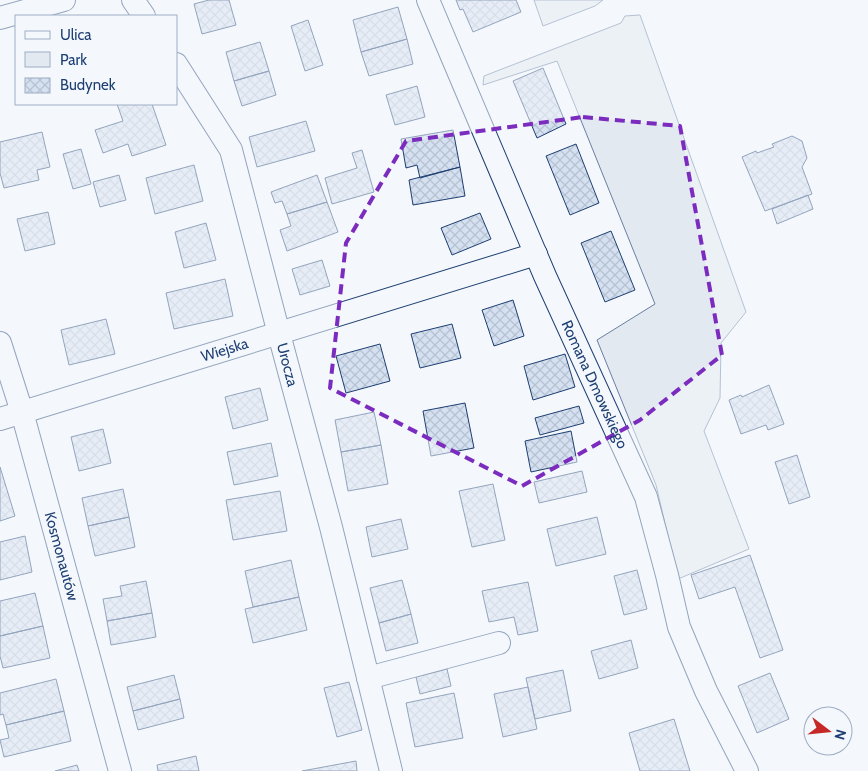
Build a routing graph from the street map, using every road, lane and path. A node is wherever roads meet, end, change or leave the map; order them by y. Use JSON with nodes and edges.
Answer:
{"nodes":[{"id":1,"x":64,"y":0,"type":"edge"},
{"id":2,"x":132,"y":0,"type":"edge"},
{"id":3,"x":428,"y":0,"type":"edge"},
{"id":4,"x":143,"y":15,"type":"edge"},
{"id":5,"x":0,"y":18,"type":"edge"},
{"id":6,"x":178,"y":67,"type":"edge"},
{"id":7,"x":536,"y":254,"type":"junction"},
{"id":8,"x":279,"y":334,"type":"junction"},
{"id":9,"x":0,"y":343,"type":"edge"},
{"id":10,"x":22,"y":412,"type":"junction"},
{"id":11,"x":0,"y":419,"type":"edge"},
{"id":12,"x":499,"y":643,"type":"dead end"},
{"id":13,"x":368,"y":678,"type":"junction"},
{"id":14,"x":120,"y":771,"type":"edge"},
{"id":15,"x":391,"y":771,"type":"edge"},
{"id":16,"x":747,"y":771,"type":"edge"}],
"edges":[{"from":1,"to":5,"type":"street"},
{"from":2,"to":4,"type":"street"},
{"from":3,"to":7,"type":"street","name":"Romana Dmowskiego"},
{"from":6,"to":8,"type":"street","name":"Urocza"},
{"from":7,"to":8,"type":"street","name":"Wiejska"},
{"from":7,"to":16,"type":"street","name":"Romana Dmowskiego"},
{"from":8,"to":10,"type":"street","name":"Wiejska"},
{"from":8,"to":13,"type":"street","name":"Urocza"},
{"from":9,"to":10,"type":"street","name":"Kosmonautów"},
{"from":10,"to":11,"type":"street","name":"Wiejska"},
{"from":10,"to":14,"type":"street","name":"Kosmonautów"},
{"from":12,"to":13,"type":"street"},
{"from":13,"to":15,"type":"street","name":"Urocza"}]}
